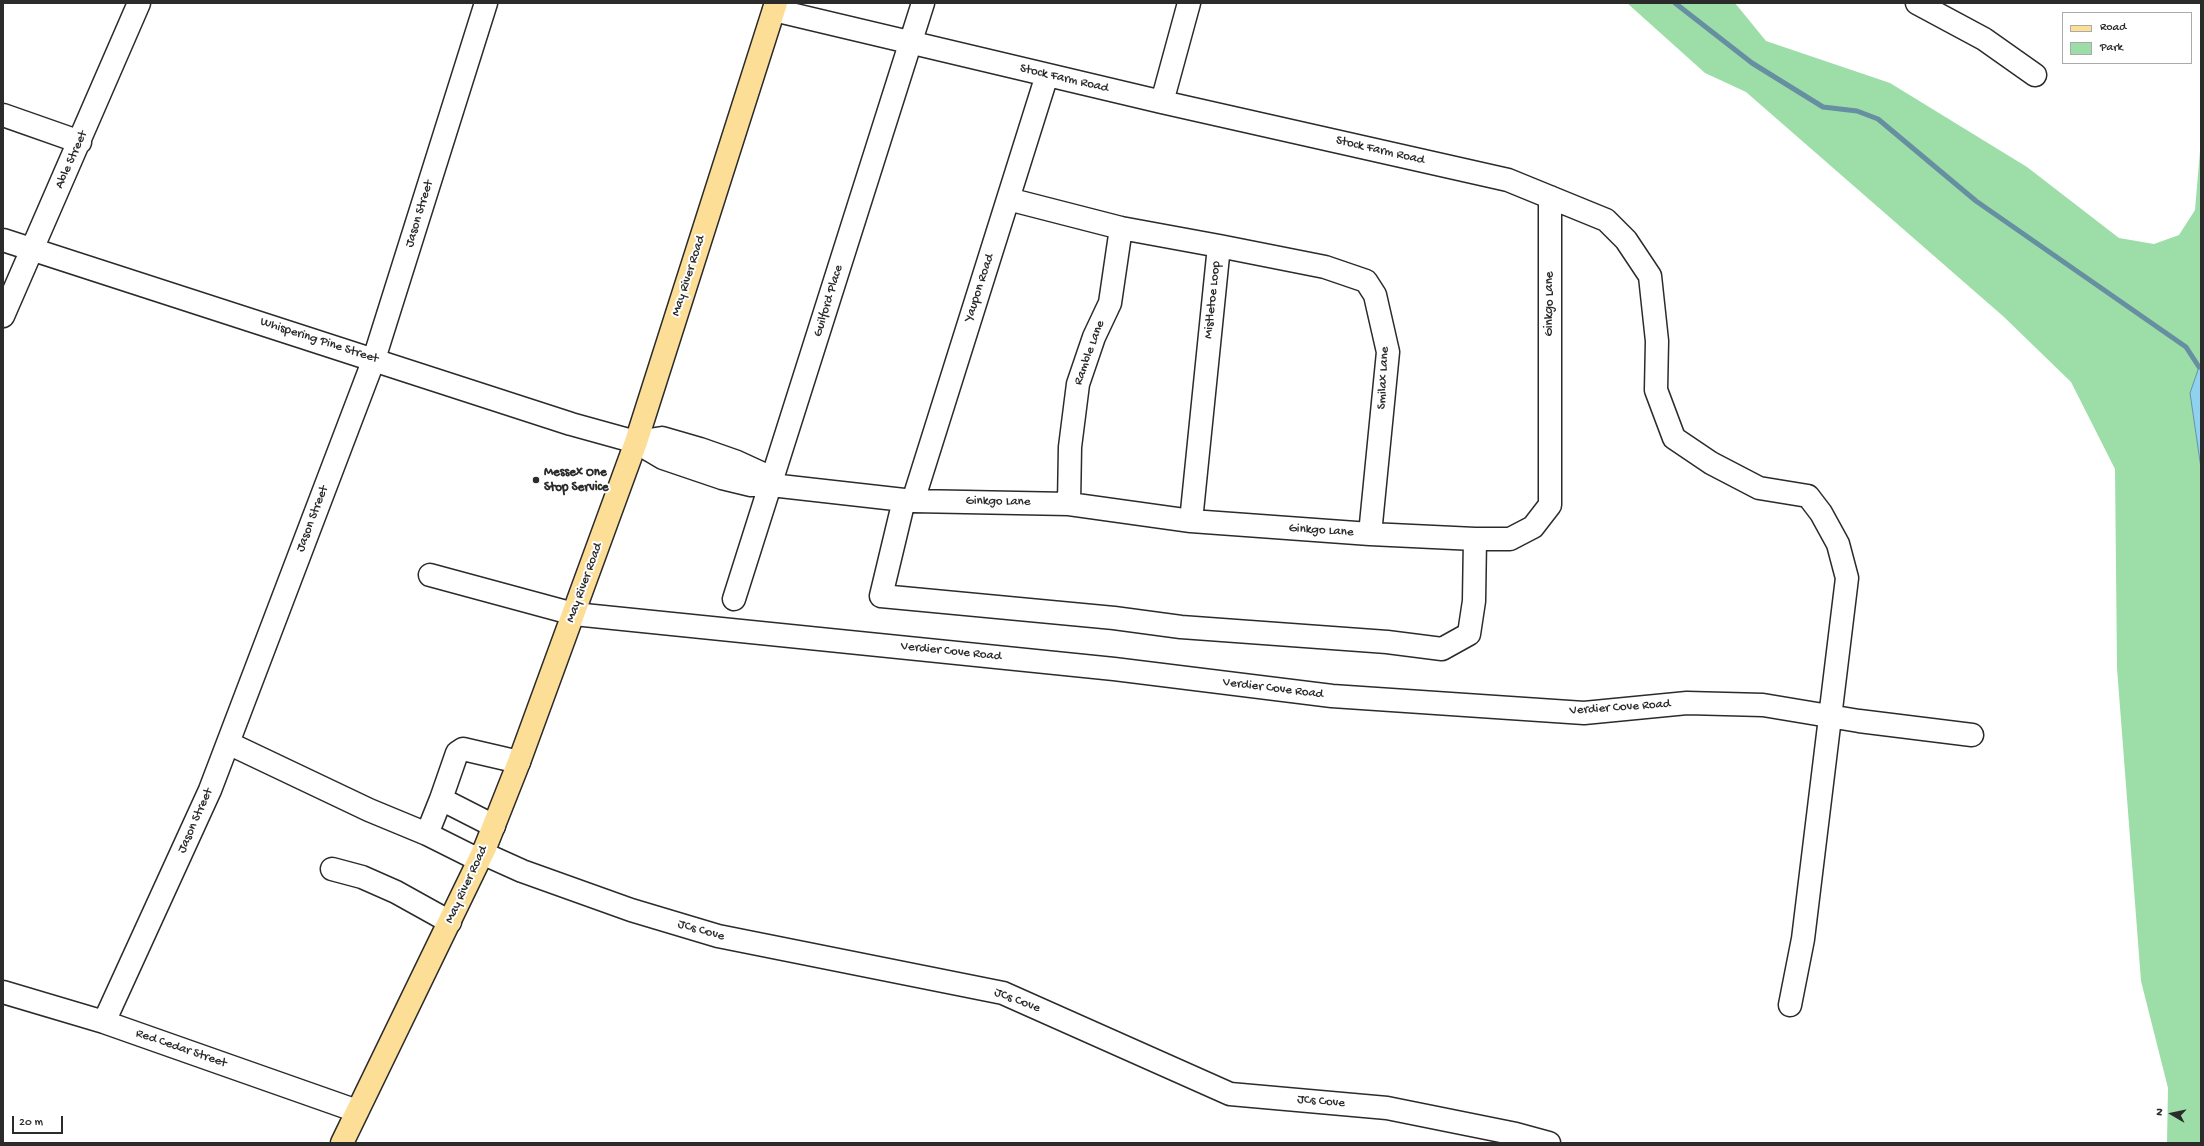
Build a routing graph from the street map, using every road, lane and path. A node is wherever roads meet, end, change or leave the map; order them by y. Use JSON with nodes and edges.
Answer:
{"nodes":[{"id":1,"x":139,"y":3,"type":"edge"},
{"id":2,"x":486,"y":3,"type":"edge"},
{"id":3,"x":923,"y":3,"type":"edge"},
{"id":4,"x":1189,"y":3,"type":"edge"},
{"id":5,"x":1917,"y":3,"type":"edge"},
{"id":6,"x":775,"y":6,"type":"edge"},
{"id":7,"x":910,"y":42,"type":"junction"},
{"id":8,"x":1047,"y":75,"type":"junction"},
{"id":9,"x":2034,"y":75,"type":"dead end"},
{"id":10,"x":1162,"y":102,"type":"junction"},
{"id":11,"x":3,"y":115,"type":"edge"},
{"id":12,"x":80,"y":142,"type":"junction"},
{"id":13,"x":1550,"y":197,"type":"junction"},
{"id":14,"x":1008,"y":199,"type":"junction"},
{"id":15,"x":1121,"y":228,"type":"junction"},
{"id":16,"x":3,"y":240,"type":"edge"},
{"id":17,"x":1219,"y":246,"type":"junction"},
{"id":18,"x":33,"y":250,"type":"junction"},
{"id":19,"x":3,"y":316,"type":"edge"},
{"id":20,"x":374,"y":359,"type":"junction"},
{"id":21,"x":636,"y":442,"type":"junction"},
{"id":22,"x":771,"y":485,"type":"junction"},
{"id":23,"x":908,"y":500,"type":"junction"},
{"id":24,"x":1069,"y":504,"type":"junction"},
{"id":25,"x":1191,"y":521,"type":"junction"},
{"id":26,"x":1370,"y":534,"type":"junction"},
{"id":27,"x":1475,"y":539,"type":"junction"},
{"id":28,"x":430,"y":575,"type":"dead end"},
{"id":29,"x":734,"y":599,"type":"dead end"},
{"id":30,"x":574,"y":614,"type":"junction"},
{"id":31,"x":1830,"y":715,"type":"junction"},
{"id":32,"x":1972,"y":735,"type":"dead end"},
{"id":33,"x":228,"y":742,"type":"junction"},
{"id":34,"x":519,"y":762,"type":"junction"},
{"id":35,"x":441,"y":799,"type":"junction"},
{"id":36,"x":494,"y":826,"type":"junction"},
{"id":37,"x":427,"y":834,"type":"junction"},
{"id":38,"x":481,"y":856,"type":"junction"},
{"id":39,"x":332,"y":868,"type":"dead end"},
{"id":40,"x":450,"y":922,"type":"junction"},
{"id":41,"x":3,"y":992,"type":"edge"},
{"id":42,"x":1790,"y":1005,"type":"dead end"},
{"id":43,"x":104,"y":1022,"type":"junction"},
{"id":44,"x":357,"y":1111,"type":"junction"},
{"id":45,"x":342,"y":1143,"type":"edge"},
{"id":46,"x":1549,"y":1143,"type":"edge"}],
"edges":[{"from":1,"to":12,"type":"street","name":"Able Street"},
{"from":2,"to":20,"type":"street","name":"Jason Street"},
{"from":3,"to":7,"type":"street","name":"Guilford Place"},
{"from":4,"to":10,"type":"street"},
{"from":5,"to":9,"type":"street"},
{"from":6,"to":7,"type":"street","name":"Stock Farm Road"},
{"from":6,"to":21,"type":"main road","name":"May River Road"},
{"from":7,"to":8,"type":"street","name":"Stock Farm Road"},
{"from":7,"to":22,"type":"street","name":"Guilford Place"},
{"from":8,"to":10,"type":"street","name":"Stock Farm Road"},
{"from":8,"to":14,"type":"street","name":"Yaupon Road"},
{"from":10,"to":13,"type":"street","name":"Stock Farm Road"},
{"from":11,"to":12,"type":"street"},
{"from":12,"to":18,"type":"street","name":"Able Street"},
{"from":13,"to":27,"type":"street","name":"Ginkgo Lane"},
{"from":13,"to":31,"type":"street","name":"Stock Farm Road"},
{"from":14,"to":15,"type":"street","name":"Mistletoe Loop"},
{"from":14,"to":23,"type":"street","name":"Yaupon Road"},
{"from":15,"to":17,"type":"street","name":"Mistletoe Loop"},
{"from":15,"to":24,"type":"street","name":"Ramble Lane"},
{"from":16,"to":18,"type":"street","name":"Whispering Pine Street"},
{"from":17,"to":25,"type":"street","name":"Mistletoe Loop"},
{"from":17,"to":26,"type":"street","name":"Smilax Lane"},
{"from":18,"to":19,"type":"street","name":"Able Street"},
{"from":18,"to":20,"type":"street","name":"Whispering Pine Street"},
{"from":20,"to":21,"type":"street","name":"Whispering Pine Street"},
{"from":20,"to":33,"type":"street","name":"Jason Street"},
{"from":21,"to":22,"type":"street","name":"Ginkgo Lane"},
{"from":21,"to":30,"type":"main road","name":"May River Road"},
{"from":22,"to":23,"type":"street","name":"Ginkgo Lane"},
{"from":22,"to":29,"type":"street","name":"Guilford Place"},
{"from":23,"to":24,"type":"street","name":"Ginkgo Lane"},
{"from":23,"to":27,"type":"street","name":"Yaupon Road"},
{"from":24,"to":25,"type":"street","name":"Ginkgo Lane"},
{"from":25,"to":26,"type":"street","name":"Ginkgo Lane"},
{"from":26,"to":27,"type":"street","name":"Ginkgo Lane"},
{"from":28,"to":30,"type":"street","name":"Verdier Cove Road"},
{"from":30,"to":31,"type":"street","name":"Verdier Cove Road"},
{"from":30,"to":34,"type":"main road","name":"May River Road"},
{"from":31,"to":32,"type":"street","name":"Verdier Cove Road"},
{"from":31,"to":42,"type":"street"},
{"from":33,"to":37,"type":"street","name":"JCs Cove"},
{"from":33,"to":43,"type":"street","name":"Jason Street"},
{"from":34,"to":35,"type":"street"},
{"from":34,"to":36,"type":"main road","name":"May River Road"},
{"from":35,"to":36,"type":"street"},
{"from":35,"to":37,"type":"street"},
{"from":36,"to":38,"type":"main road","name":"May River Road"},
{"from":37,"to":38,"type":"street","name":"JCs Cove"},
{"from":38,"to":40,"type":"main road","name":"May River Road"},
{"from":38,"to":46,"type":"street","name":"JCs Cove"},
{"from":39,"to":40,"type":"street"},
{"from":40,"to":44,"type":"main road","name":"May River Road"},
{"from":41,"to":43,"type":"street","name":"Red Cedar Street"},
{"from":43,"to":44,"type":"street","name":"Red Cedar Street"},
{"from":44,"to":45,"type":"main road","name":"May River Road"}]}
